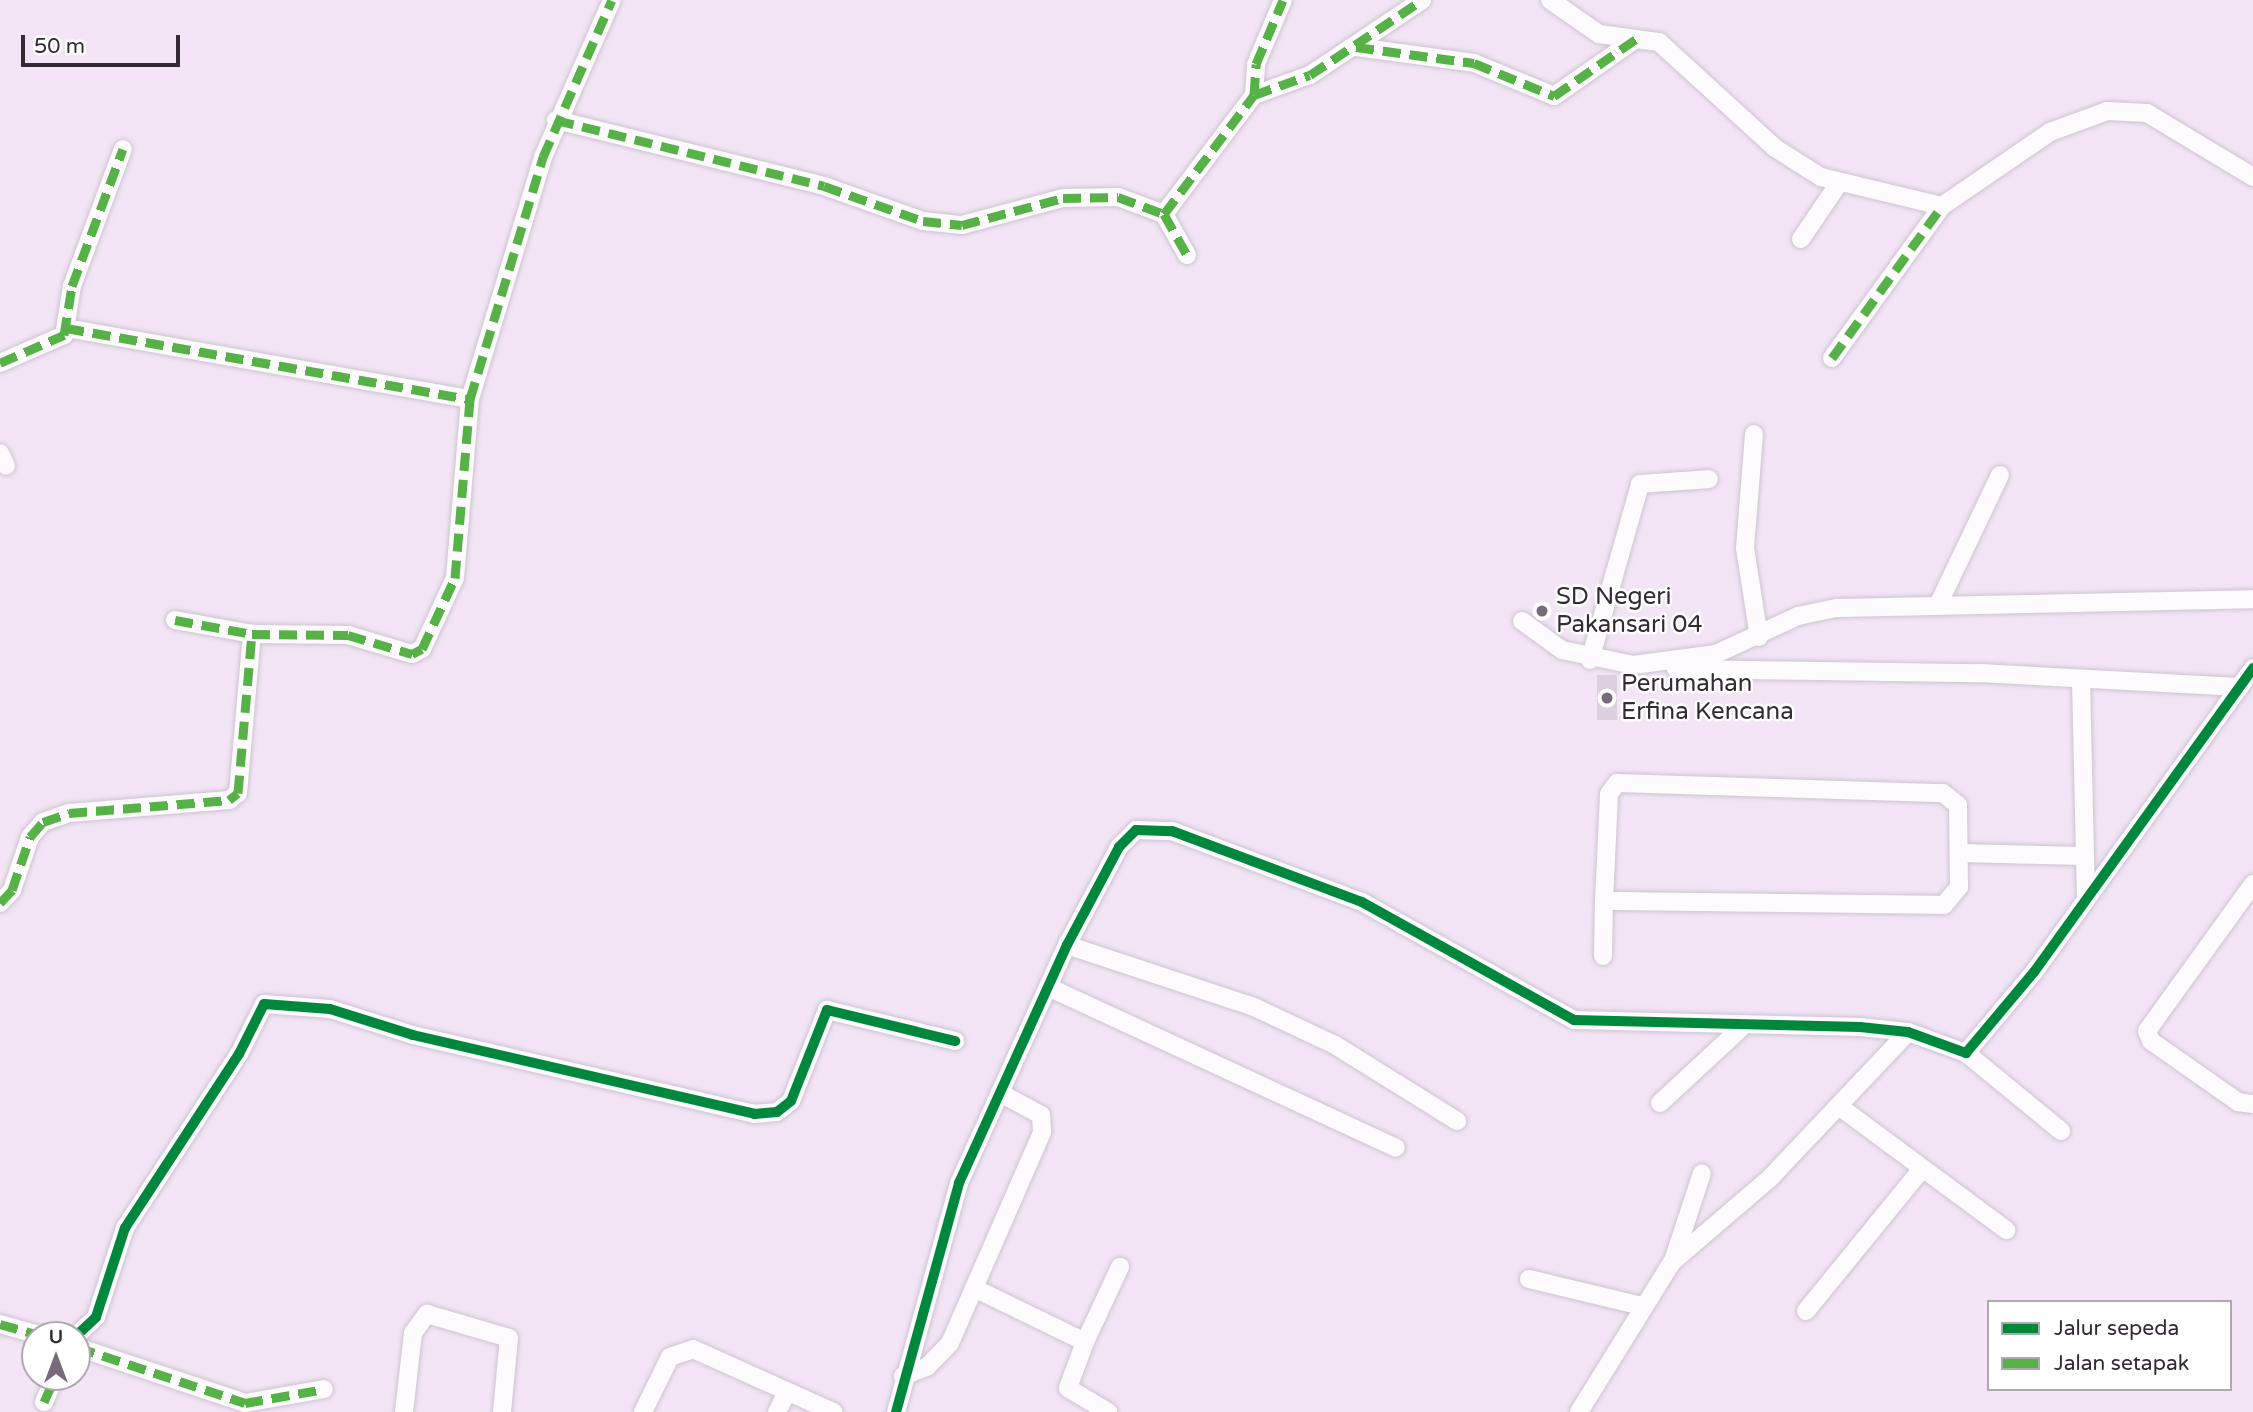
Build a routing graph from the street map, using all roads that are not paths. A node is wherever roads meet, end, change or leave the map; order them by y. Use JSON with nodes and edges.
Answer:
{"nodes":[{"id":1,"x":612,"y":0,"type":"edge"},
{"id":2,"x":1283,"y":0,"type":"edge"},
{"id":3,"x":1422,"y":0,"type":"edge"},
{"id":4,"x":1550,"y":0,"type":"edge"},
{"id":5,"x":1636,"y":39,"type":"junction"},
{"id":6,"x":1356,"y":47,"type":"junction"},
{"id":7,"x":1254,"y":95,"type":"junction"},
{"id":8,"x":556,"y":120,"type":"junction"},
{"id":9,"x":123,"y":149,"type":"dead end"},
{"id":10,"x":2253,"y":177,"type":"edge"},
{"id":11,"x":1839,"y":183,"type":"junction"},
{"id":12,"x":1942,"y":206,"type":"junction"},
{"id":13,"x":1164,"y":214,"type":"junction"},
{"id":14,"x":1801,"y":239,"type":"dead end"},
{"id":15,"x":1187,"y":255,"type":"dead end"},
{"id":16,"x":66,"y":328,"type":"junction"},
{"id":17,"x":1832,"y":358,"type":"dead end"},
{"id":18,"x":0,"y":363,"type":"edge"},
{"id":19,"x":470,"y":399,"type":"junction"},
{"id":20,"x":1754,"y":434,"type":"dead end"},
{"id":21,"x":2000,"y":475,"type":"dead end"},
{"id":22,"x":1709,"y":479,"type":"dead end"},
{"id":23,"x":2253,"y":599,"type":"edge"},
{"id":24,"x":1938,"y":605,"type":"junction"},
{"id":25,"x":175,"y":620,"type":"dead end"},
{"id":26,"x":1522,"y":621,"type":"dead end"},
{"id":27,"x":252,"y":634,"type":"junction"},
{"id":28,"x":1759,"y":637,"type":"junction"},
{"id":29,"x":1590,"y":666,"type":"junction"},
{"id":30,"x":2253,"y":668,"type":"edge"},
{"id":31,"x":2081,"y":680,"type":"junction"},
{"id":32,"x":2239,"y":687,"type":"junction"},
{"id":33,"x":1960,"y":853,"type":"junction"},
{"id":34,"x":2083,"y":856,"type":"junction"},
{"id":35,"x":2253,"y":884,"type":"edge"},
{"id":36,"x":2085,"y":899,"type":"junction"},
{"id":37,"x":1604,"y":901,"type":"junction"},
{"id":38,"x":0,"y":903,"type":"edge"},
{"id":39,"x":1067,"y":945,"type":"junction"},
{"id":40,"x":1603,"y":956,"type":"dead end"},
{"id":41,"x":1048,"y":987,"type":"junction"},
{"id":42,"x":1741,"y":1028,"type":"junction"},
{"id":43,"x":1908,"y":1032,"type":"junction"},
{"id":44,"x":955,"y":1041,"type":"dead end"},
{"id":45,"x":1966,"y":1053,"type":"junction"},
{"id":46,"x":1000,"y":1093,"type":"junction"},
{"id":47,"x":1660,"y":1103,"type":"dead end"},
{"id":48,"x":2253,"y":1104,"type":"edge"},
{"id":49,"x":1839,"y":1107,"type":"junction"},
{"id":50,"x":1457,"y":1121,"type":"dead end"},
{"id":51,"x":2061,"y":1131,"type":"dead end"},
{"id":52,"x":1396,"y":1148,"type":"dead end"},
{"id":53,"x":1920,"y":1171,"type":"junction"},
{"id":54,"x":1702,"y":1173,"type":"dead end"},
{"id":55,"x":2006,"y":1230,"type":"dead end"},
{"id":56,"x":1672,"y":1262,"type":"junction"},
{"id":57,"x":1120,"y":1267,"type":"dead end"},
{"id":58,"x":1530,"y":1279,"type":"dead end"},
{"id":59,"x":974,"y":1288,"type":"junction"},
{"id":60,"x":1642,"y":1306,"type":"junction"},
{"id":61,"x":1806,"y":1311,"type":"dead end"},
{"id":62,"x":91,"y":1322,"type":"edge"},
{"id":63,"x":0,"y":1324,"type":"edge"},
{"id":64,"x":21,"y":1330,"type":"edge"},
{"id":65,"x":1085,"y":1342,"type":"junction"},
{"id":66,"x":91,"y":1352,"type":"edge"},
{"id":67,"x":903,"y":1376,"type":"junction"},
{"id":68,"x":324,"y":1389,"type":"dead end"},
{"id":69,"x":49,"y":1391,"type":"edge"},
{"id":70,"x":786,"y":1394,"type":"junction"},
{"id":71,"x":44,"y":1402,"type":"dead end"},
{"id":72,"x":404,"y":1412,"type":"edge"},
{"id":73,"x":502,"y":1412,"type":"edge"},
{"id":74,"x":643,"y":1412,"type":"edge"},
{"id":75,"x":777,"y":1412,"type":"edge"},
{"id":76,"x":833,"y":1412,"type":"edge"},
{"id":77,"x":896,"y":1412,"type":"edge"},
{"id":78,"x":1108,"y":1412,"type":"edge"},
{"id":79,"x":1579,"y":1412,"type":"edge"}],
"edges":[{"from":1,"to":8,"type":"street"},
{"from":2,"to":7,"type":"street"},
{"from":3,"to":6,"type":"street"},
{"from":4,"to":5,"type":"street"},
{"from":5,"to":6,"type":"street"},
{"from":5,"to":11,"type":"street"},
{"from":6,"to":7,"type":"street"},
{"from":7,"to":13,"type":"street"},
{"from":8,"to":13,"type":"street"},
{"from":8,"to":19,"type":"street"},
{"from":9,"to":16,"type":"street"},
{"from":10,"to":12,"type":"street"},
{"from":11,"to":12,"type":"street"},
{"from":11,"to":14,"type":"street"},
{"from":12,"to":17,"type":"street"},
{"from":13,"to":15,"type":"street"},
{"from":16,"to":18,"type":"street"},
{"from":16,"to":19,"type":"street"},
{"from":19,"to":27,"type":"street"},
{"from":20,"to":28,"type":"street"},
{"from":21,"to":24,"type":"street"},
{"from":22,"to":29,"type":"street"},
{"from":23,"to":24,"type":"street"},
{"from":24,"to":28,"type":"street"},
{"from":25,"to":27,"type":"street"},
{"from":26,"to":29,"type":"street"},
{"from":27,"to":38,"type":"street"},
{"from":28,"to":29,"type":"street"},
{"from":29,"to":31,"type":"street"},
{"from":30,"to":32,"type":"street"},
{"from":31,"to":32,"type":"street"},
{"from":31,"to":34,"type":"street"},
{"from":32,"to":36,"type":"street"},
{"from":33,"to":34,"type":"street"},
{"from":33,"to":37,"type":"street"},
{"from":33,"to":37,"type":"street"},
{"from":34,"to":36,"type":"street"},
{"from":35,"to":48,"type":"street"},
{"from":36,"to":45,"type":"street"},
{"from":37,"to":40,"type":"street"},
{"from":39,"to":41,"type":"street"},
{"from":39,"to":42,"type":"street"},
{"from":39,"to":50,"type":"street"},
{"from":41,"to":46,"type":"street"},
{"from":41,"to":52,"type":"street"},
{"from":42,"to":43,"type":"street"},
{"from":42,"to":47,"type":"street"},
{"from":43,"to":45,"type":"street"},
{"from":43,"to":49,"type":"street"},
{"from":44,"to":62,"type":"street"},
{"from":45,"to":51,"type":"street"},
{"from":46,"to":59,"type":"street"},
{"from":46,"to":67,"type":"street"},
{"from":49,"to":53,"type":"street"},
{"from":49,"to":56,"type":"street"},
{"from":53,"to":55,"type":"street"},
{"from":53,"to":61,"type":"street"},
{"from":54,"to":56,"type":"street"},
{"from":56,"to":60,"type":"street"},
{"from":57,"to":65,"type":"street"},
{"from":58,"to":60,"type":"street"},
{"from":59,"to":65,"type":"street"},
{"from":59,"to":67,"type":"street"},
{"from":60,"to":79,"type":"street"},
{"from":63,"to":64,"type":"street"},
{"from":65,"to":78,"type":"street"},
{"from":66,"to":68,"type":"street"},
{"from":67,"to":77,"type":"street"},
{"from":69,"to":71,"type":"street"},
{"from":70,"to":74,"type":"street"},
{"from":70,"to":75,"type":"street"},
{"from":70,"to":76,"type":"street"},
{"from":72,"to":73,"type":"street"}]}
